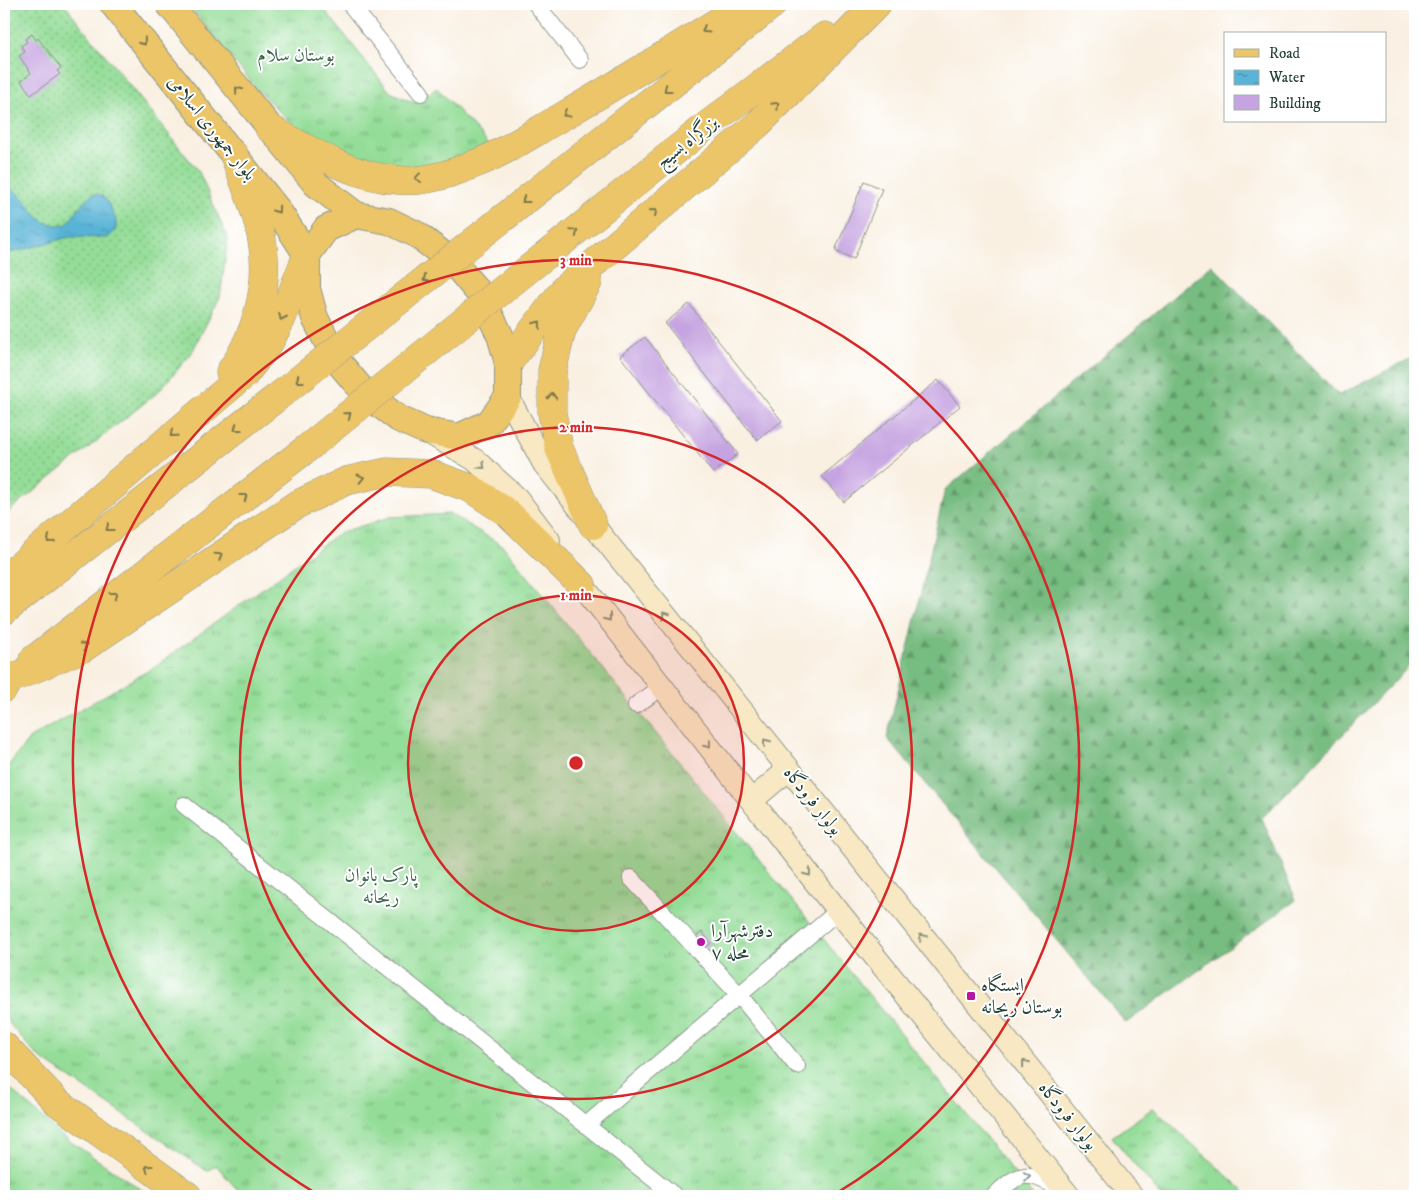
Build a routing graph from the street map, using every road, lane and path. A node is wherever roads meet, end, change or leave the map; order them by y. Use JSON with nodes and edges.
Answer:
{"nodes":[{"id":1,"x":113,"y":4,"type":"edge"},
{"id":2,"x":169,"y":4,"type":"edge"},
{"id":3,"x":350,"y":4,"type":"edge"},
{"id":4,"x":536,"y":4,"type":"edge"},
{"id":5,"x":746,"y":4,"type":"edge"},
{"id":6,"x":773,"y":4,"type":"edge"},
{"id":7,"x":868,"y":4,"type":"edge"},
{"id":8,"x":877,"y":4,"type":"edge"},
{"id":9,"x":580,"y":60,"type":"dead end"},
{"id":10,"x":421,"y":93,"type":"dead end"},
{"id":11,"x":269,"y":128,"type":"junction"},
{"id":12,"x":234,"y":155,"type":"junction"},
{"id":13,"x":356,"y":215,"type":"junction"},
{"id":14,"x":604,"y":254,"type":"junction"},
{"id":15,"x":307,"y":255,"type":"junction"},
{"id":16,"x":508,"y":363,"type":"junction"},
{"id":17,"x":508,"y":397,"type":"junction"},
{"id":18,"x":207,"y":405,"type":"junction"},
{"id":19,"x":426,"y":431,"type":"junction"},
{"id":20,"x":593,"y":525,"type":"junction"},
{"id":21,"x":4,"y":579,"type":"edge"},
{"id":22,"x":582,"y":585,"type":"junction"},
{"id":23,"x":4,"y":611,"type":"edge"},
{"id":24,"x":5,"y":684,"type":"edge"},
{"id":25,"x":662,"y":687,"type":"junction"},
{"id":26,"x":636,"y":705,"type":"dead end"},
{"id":27,"x":788,"y":770,"type":"junction"},
{"id":28,"x":752,"y":800,"type":"junction"},
{"id":29,"x":184,"y":805,"type":"dead end"},
{"id":30,"x":631,"y":878,"type":"dead end"},
{"id":31,"x":838,"y":911,"type":"junction"},
{"id":32,"x":740,"y":996,"type":"junction"},
{"id":33,"x":4,"y":1046,"type":"edge"},
{"id":34,"x":797,"y":1066,"type":"dead end"},
{"id":35,"x":586,"y":1125,"type":"junction"},
{"id":36,"x":1066,"y":1193,"type":"edge"},
{"id":37,"x":188,"y":1196,"type":"edge"},
{"id":38,"x":675,"y":1196,"type":"edge"},
{"id":39,"x":994,"y":1196,"type":"edge"},
{"id":40,"x":1132,"y":1196,"type":"edge"}],
"edges":[{"from":1,"to":12,"type":"main road","name":"بلوار جمهوری اسلامی","one_way":true},
{"from":11,"to":2,"type":"main road","one_way":true},
{"from":3,"to":10,"type":"street"},
{"from":4,"to":9,"type":"street"},
{"from":5,"to":11,"type":"highway","one_way":true},
{"from":6,"to":23,"type":"highway","one_way":true,"bridge":true},
{"from":24,"to":7,"type":"highway","name":"بزرگراه بسیج","one_way":true,"bridge":true},
{"from":14,"to":8,"type":"highway","one_way":true},
{"from":11,"to":13,"type":"main road"},
{"from":12,"to":15,"type":"main road","name":"بلوار جمهوری اسلامی","one_way":true},
{"from":12,"to":18,"type":"highway"},
{"from":13,"to":15,"type":"main road"},
{"from":13,"to":16,"type":"main road"},
{"from":16,"to":14,"type":"highway","one_way":true},
{"from":20,"to":14,"type":"highway","one_way":true},
{"from":15,"to":18,"type":"highway","one_way":true},
{"from":15,"to":19,"type":"main road"},
{"from":16,"to":17,"type":"main road"},
{"from":17,"to":19,"type":"main road"},
{"from":17,"to":20,"type":"main road","name":"بولوار فرودگاه"},
{"from":18,"to":21,"type":"highway","one_way":true},
{"from":19,"to":22,"type":"main road","one_way":true},
{"from":27,"to":20,"type":"main road","name":"بولوار فرودگاه","one_way":true},
{"from":24,"to":22,"type":"highway","one_way":true},
{"from":22,"to":25,"type":"main road","one_way":true},
{"from":25,"to":26,"type":"street"},
{"from":25,"to":28,"type":"main road","one_way":true},
{"from":27,"to":28,"type":"main road"},
{"from":40,"to":27,"type":"main road","name":"بولوار فرودگاه","one_way":true},
{"from":28,"to":31,"type":"main road","one_way":true},
{"from":29,"to":35,"type":"street"},
{"from":30,"to":32,"type":"street"},
{"from":31,"to":32,"type":"street"},
{"from":31,"to":36,"type":"main road"},
{"from":32,"to":34,"type":"street"},
{"from":32,"to":35,"type":"street"},
{"from":37,"to":33,"type":"highway","one_way":true},
{"from":35,"to":38,"type":"street"},
{"from":39,"to":36,"type":"street","one_way":true}]}
